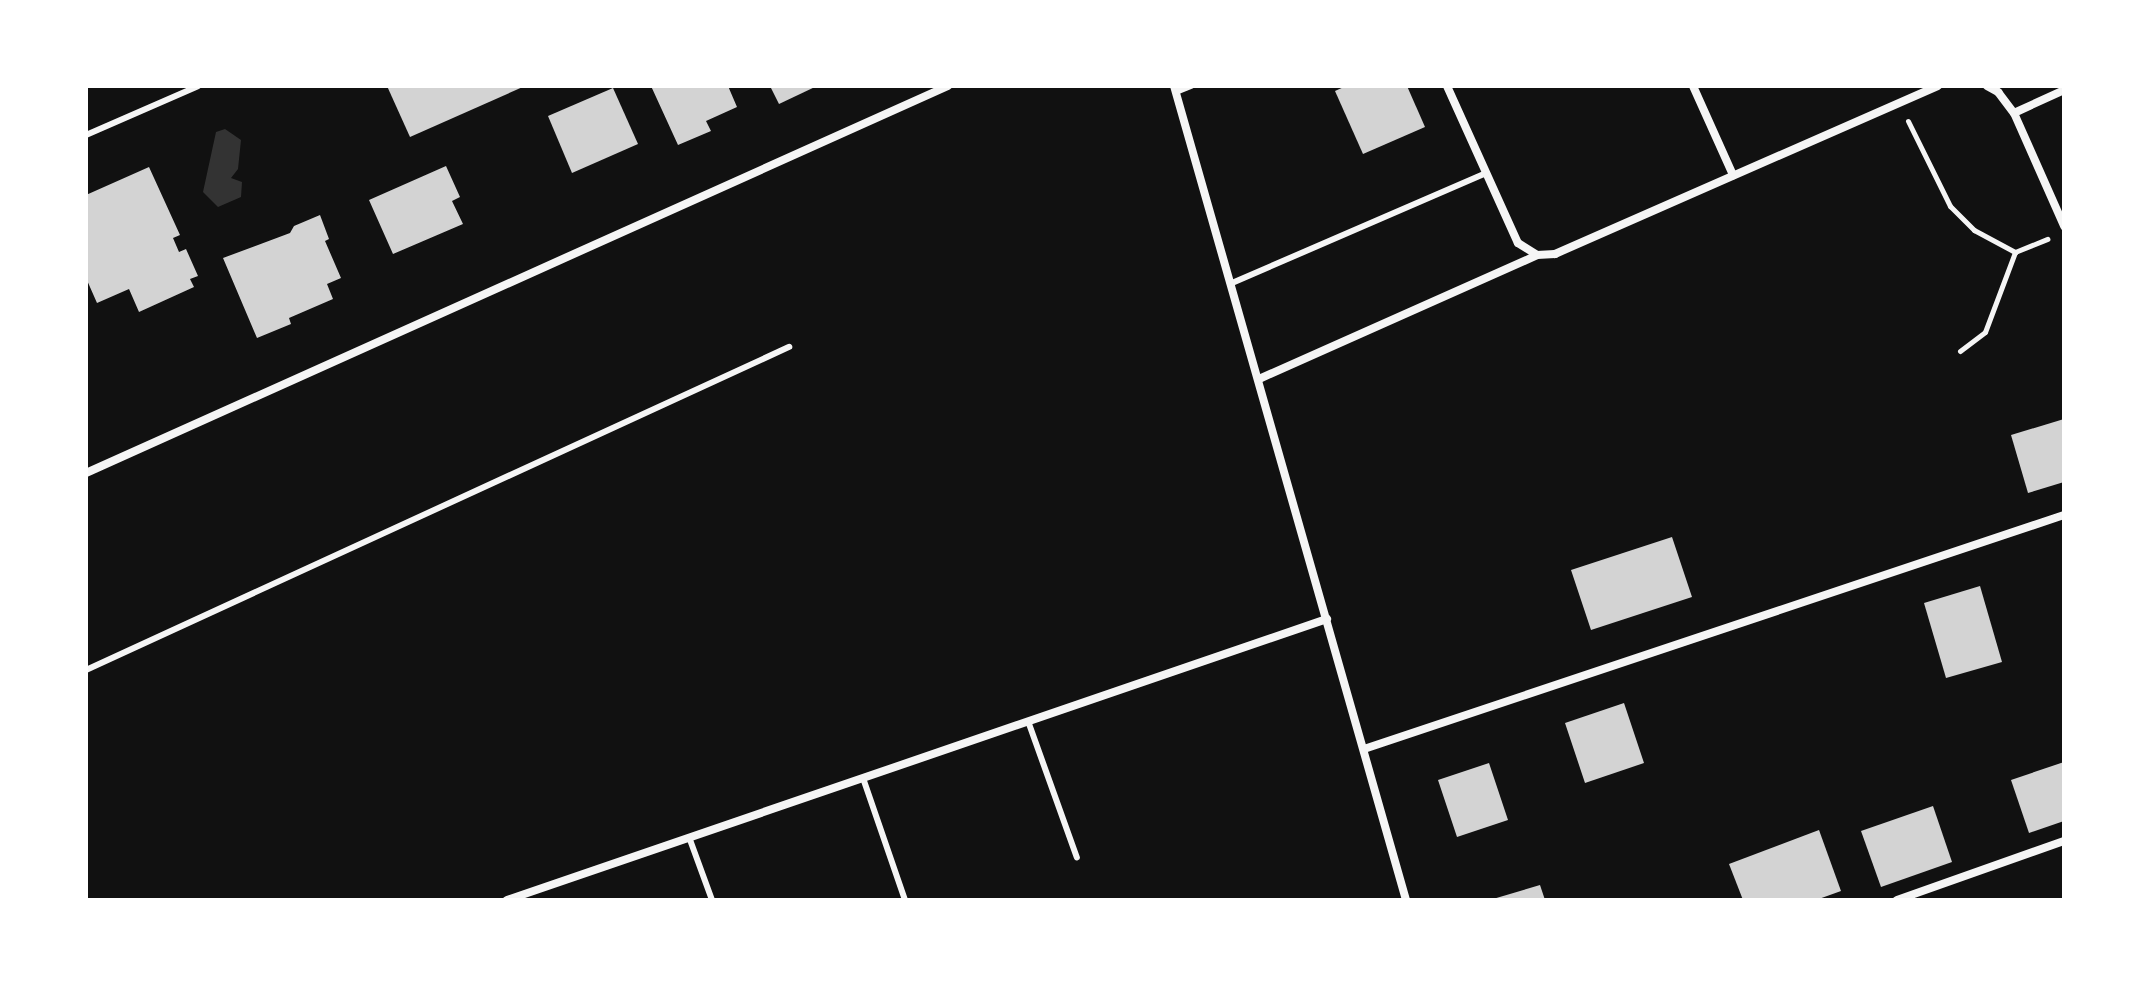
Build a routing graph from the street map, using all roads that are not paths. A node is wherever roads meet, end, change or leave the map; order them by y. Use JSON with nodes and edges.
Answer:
{"nodes":[{"id":1,"x":198,"y":86,"type":"edge"},
{"id":2,"x":948,"y":86,"type":"edge"},
{"id":3,"x":1191,"y":86,"type":"edge"},
{"id":4,"x":1447,"y":86,"type":"edge"},
{"id":5,"x":1693,"y":86,"type":"edge"},
{"id":6,"x":1938,"y":86,"type":"edge"},
{"id":7,"x":1987,"y":86,"type":"edge"},
{"id":8,"x":1175,"y":89,"type":"edge"},
{"id":9,"x":1998,"y":89,"type":"edge"},
{"id":10,"x":2064,"y":90,"type":"edge"},
{"id":11,"x":2014,"y":113,"type":"junction"},
{"id":12,"x":86,"y":135,"type":"edge"},
{"id":13,"x":1486,"y":173,"type":"junction"},
{"id":14,"x":1733,"y":175,"type":"junction"},
{"id":15,"x":2064,"y":226,"type":"edge"},
{"id":16,"x":1537,"y":255,"type":"junction"},
{"id":17,"x":1232,"y":283,"type":"junction"},
{"id":18,"x":789,"y":347,"type":"dead end"},
{"id":19,"x":1259,"y":379,"type":"junction"},
{"id":20,"x":86,"y":473,"type":"edge"},
{"id":21,"x":2064,"y":515,"type":"edge"},
{"id":22,"x":1327,"y":619,"type":"junction"},
{"id":23,"x":86,"y":670,"type":"edge"},
{"id":24,"x":1028,"y":721,"type":"junction"},
{"id":25,"x":1364,"y":749,"type":"junction"},
{"id":26,"x":863,"y":778,"type":"junction"},
{"id":27,"x":689,"y":837,"type":"junction"},
{"id":28,"x":2064,"y":841,"type":"edge"},
{"id":29,"x":1077,"y":858,"type":"dead end"},
{"id":30,"x":512,"y":899,"type":"edge"},
{"id":31,"x":712,"y":900,"type":"edge"},
{"id":32,"x":905,"y":900,"type":"edge"},
{"id":33,"x":1406,"y":900,"type":"edge"},
{"id":34,"x":1897,"y":900,"type":"edge"}],
"edges":[{"from":1,"to":12,"type":"lane"},
{"from":2,"to":20,"type":"street"},
{"from":3,"to":8,"type":"lane"},
{"from":4,"to":13,"type":"street"},
{"from":5,"to":14,"type":"street"},
{"from":6,"to":14,"type":"street"},
{"from":7,"to":9,"type":"street"},
{"from":8,"to":17,"type":"street"},
{"from":9,"to":11,"type":"street"},
{"from":10,"to":11,"type":"street"},
{"from":11,"to":15,"type":"street"},
{"from":13,"to":16,"type":"street"},
{"from":13,"to":17,"type":"lane"},
{"from":14,"to":16,"type":"street"},
{"from":16,"to":19,"type":"street"},
{"from":17,"to":19,"type":"street"},
{"from":18,"to":23,"type":"lane"},
{"from":19,"to":22,"type":"street"},
{"from":21,"to":25,"type":"street"},
{"from":22,"to":24,"type":"street"},
{"from":22,"to":25,"type":"street"},
{"from":24,"to":26,"type":"street"},
{"from":24,"to":29,"type":"lane"},
{"from":25,"to":33,"type":"street"},
{"from":26,"to":27,"type":"street"},
{"from":26,"to":32,"type":"lane"},
{"from":27,"to":30,"type":"street"},
{"from":27,"to":31,"type":"lane"},
{"from":28,"to":34,"type":"street"}]}
